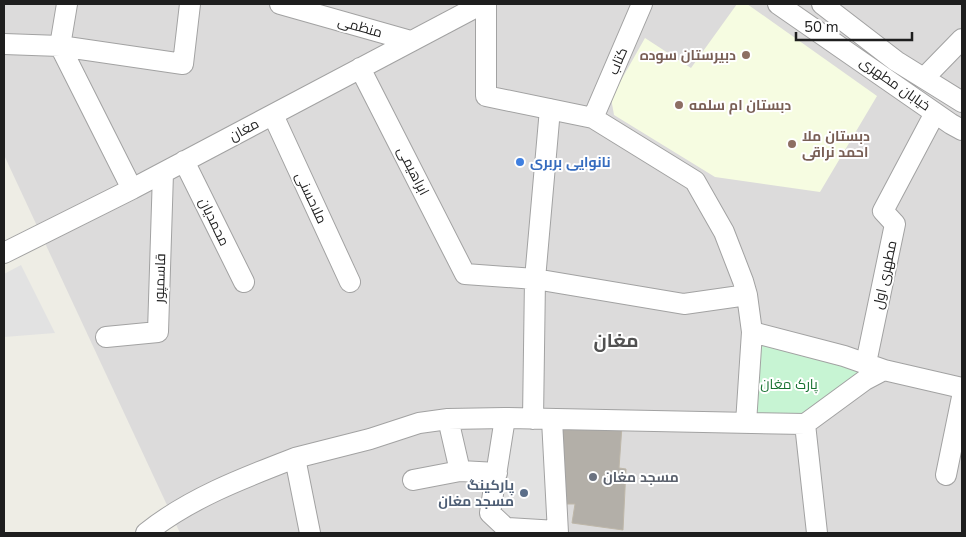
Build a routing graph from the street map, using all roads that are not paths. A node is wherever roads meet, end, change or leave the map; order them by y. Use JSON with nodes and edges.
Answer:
{"nodes":[{"id":1,"x":67,"y":4,"type":"edge"},
{"id":2,"x":190,"y":4,"type":"edge"},
{"id":3,"x":280,"y":4,"type":"edge"},
{"id":4,"x":484,"y":4,"type":"edge"},
{"id":5,"x":642,"y":4,"type":"edge"},
{"id":6,"x":778,"y":4,"type":"edge"},
{"id":7,"x":827,"y":5,"type":"edge"},
{"id":8,"x":962,"y":39,"type":"edge"},
{"id":9,"x":411,"y":41,"type":"junction"},
{"id":10,"x":4,"y":44,"type":"edge"},
{"id":11,"x":60,"y":46,"type":"junction"},
{"id":12,"x":360,"y":68,"type":"junction"},
{"id":13,"x":924,"y":78,"type":"junction"},
{"id":14,"x":962,"y":102,"type":"edge"},
{"id":15,"x":550,"y":109,"type":"junction"},
{"id":16,"x":936,"y":113,"type":"junction"},
{"id":17,"x":273,"y":115,"type":"junction"},
{"id":18,"x":593,"y":118,"type":"junction"},
{"id":19,"x":962,"y":130,"type":"edge"},
{"id":20,"x":184,"y":161,"type":"junction"},
{"id":21,"x":163,"y":172,"type":"junction"},
{"id":22,"x":132,"y":189,"type":"junction"},
{"id":23,"x":4,"y":253,"type":"edge"},
{"id":24,"x":535,"y":279,"type":"junction"},
{"id":25,"x":244,"y":282,"type":"dead end"},
{"id":26,"x":350,"y":282,"type":"dead end"},
{"id":27,"x":747,"y":295,"type":"junction"},
{"id":28,"x":752,"y":332,"type":"junction"},
{"id":29,"x":106,"y":337,"type":"dead end"},
{"id":30,"x":875,"y":366,"type":"junction"},
{"id":31,"x":962,"y":388,"type":"edge"},
{"id":32,"x":962,"y":397,"type":"edge"},
{"id":33,"x":505,"y":418,"type":"junction"},
{"id":34,"x":543,"y":419,"type":"junction"},
{"id":35,"x":448,"y":420,"type":"junction"},
{"id":36,"x":746,"y":423,"type":"junction"},
{"id":37,"x":805,"y":424,"type":"junction"},
{"id":38,"x":295,"y":458,"type":"junction"},
{"id":39,"x":460,"y":471,"type":"junction"},
{"id":40,"x":497,"y":473,"type":"junction"},
{"id":41,"x":946,"y":476,"type":"dead end"},
{"id":42,"x":413,"y":480,"type":"dead end"},
{"id":43,"x":557,"y":532,"type":"edge"},
{"id":44,"x":146,"y":533,"type":"edge"},
{"id":45,"x":310,"y":533,"type":"edge"},
{"id":46,"x":817,"y":533,"type":"edge"}],
"edges":[{"from":1,"to":11,"type":"street"},
{"from":2,"to":11,"type":"street"},
{"from":3,"to":9,"type":"street","name":"منظمی"},
{"from":4,"to":9,"type":"street","name":"مغان"},
{"from":4,"to":15,"type":"street"},
{"from":5,"to":18,"type":"street","name":"کتاب"},
{"from":6,"to":16,"type":"street","name":"خیابان مطهری"},
{"from":7,"to":13,"type":"street","name":"خیابان مطهری"},
{"from":8,"to":13,"type":"street"},
{"from":9,"to":12,"type":"street","name":"مغان"},
{"from":10,"to":11,"type":"street"},
{"from":11,"to":22,"type":"street"},
{"from":12,"to":17,"type":"street","name":"مغان"},
{"from":12,"to":24,"type":"street","name":"ابراهیمی"},
{"from":13,"to":14,"type":"street","name":"خیابان مطهری"},
{"from":15,"to":18,"type":"street"},
{"from":15,"to":24,"type":"street"},
{"from":16,"to":19,"type":"street","name":"خیابان مطهری"},
{"from":16,"to":30,"type":"street","name":"مطهری اول"},
{"from":17,"to":20,"type":"street","name":"مغان"},
{"from":17,"to":26,"type":"street","name":"ملاحسنی"},
{"from":18,"to":27,"type":"street"},
{"from":20,"to":21,"type":"street","name":"مغان"},
{"from":20,"to":25,"type":"street","name":"محمدیان"},
{"from":21,"to":22,"type":"street","name":"مغان"},
{"from":21,"to":29,"type":"street","name":"قاسمپور"},
{"from":22,"to":23,"type":"street","name":"مغان"},
{"from":24,"to":27,"type":"street"},
{"from":24,"to":34,"type":"street"},
{"from":27,"to":28,"type":"street"},
{"from":28,"to":30,"type":"street"},
{"from":28,"to":36,"type":"street"},
{"from":30,"to":31,"type":"street"},
{"from":30,"to":37,"type":"street"},
{"from":32,"to":41,"type":"street"},
{"from":33,"to":34,"type":"street"},
{"from":33,"to":35,"type":"street"},
{"from":33,"to":40,"type":"street"},
{"from":34,"to":36,"type":"street"},
{"from":34,"to":43,"type":"street"},
{"from":35,"to":38,"type":"street"},
{"from":35,"to":39,"type":"street"},
{"from":36,"to":37,"type":"street"},
{"from":37,"to":46,"type":"street"},
{"from":38,"to":44,"type":"street"},
{"from":38,"to":45,"type":"street"},
{"from":39,"to":40,"type":"street"},
{"from":39,"to":42,"type":"street"},
{"from":40,"to":43,"type":"street"}]}
